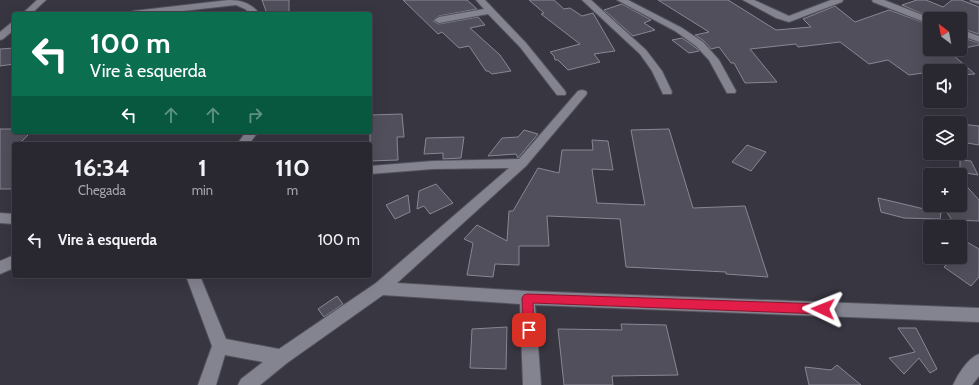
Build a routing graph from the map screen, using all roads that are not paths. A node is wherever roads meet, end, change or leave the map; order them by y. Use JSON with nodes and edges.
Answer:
{"nodes":[{"id":1,"x":42,"y":0,"type":"edge"},
{"id":2,"x":480,"y":0,"type":"edge"},
{"id":3,"x":586,"y":0,"type":"edge"},
{"id":4,"x":621,"y":0,"type":"edge"},
{"id":5,"x":747,"y":0,"type":"edge"},
{"id":6,"x":839,"y":0,"type":"edge"},
{"id":7,"x":876,"y":0,"type":"edge"},
{"id":8,"x":972,"y":0,"type":"edge"},
{"id":9,"x":235,"y":1,"type":"edge"},
{"id":10,"x":979,"y":3,"type":"edge"},
{"id":11,"x":490,"y":11,"type":"junction"},
{"id":12,"x":28,"y":12,"type":"edge"},
{"id":13,"x":149,"y":12,"type":"edge"},
{"id":14,"x":254,"y":12,"type":"edge"},
{"id":15,"x":923,"y":17,"type":"edge"},
{"id":16,"x":439,"y":20,"type":"dead end"},
{"id":17,"x":12,"y":28,"type":"edge"},
{"id":18,"x":967,"y":35,"type":"edge"},
{"id":19,"x":0,"y":37,"type":"edge"},
{"id":20,"x":979,"y":39,"type":"edge"},
{"id":21,"x":731,"y":91,"type":"dead end"},
{"id":22,"x":667,"y":92,"type":"dead end"},
{"id":23,"x":561,"y":93,"type":"dead end"},
{"id":24,"x":582,"y":93,"type":"dead end"},
{"id":25,"x":522,"y":163,"type":"junction"},
{"id":26,"x":372,"y":170,"type":"edge"},
{"id":27,"x":0,"y":218,"type":"edge"},
{"id":28,"x":12,"y":219,"type":"edge"},
{"id":29,"x":12,"y":262,"type":"edge"},
{"id":30,"x":0,"y":268,"type":"edge"},
{"id":31,"x":194,"y":278,"type":"edge"},
{"id":32,"x":381,"y":288,"type":"junction"},
{"id":33,"x":527,"y":298,"type":"junction"},
{"id":34,"x":979,"y":315,"type":"edge"},
{"id":35,"x":220,"y":346,"type":"junction"},
{"id":36,"x":281,"y":357,"type":"junction"},
{"id":37,"x":207,"y":385,"type":"edge"},
{"id":38,"x":247,"y":385,"type":"edge"},
{"id":39,"x":532,"y":385,"type":"edge"}],
"edges":[{"from":1,"to":12,"type":"street"},
{"from":2,"to":11,"type":"street"},
{"from":3,"to":22,"type":"street"},
{"from":4,"to":21,"type":"street"},
{"from":5,"to":6,"type":"street"},
{"from":7,"to":15,"type":"street"},
{"from":8,"to":10,"type":"lane"},
{"from":9,"to":13,"type":"street"},
{"from":9,"to":14,"type":"street"},
{"from":11,"to":16,"type":"street"},
{"from":11,"to":23,"type":"street"},
{"from":17,"to":19,"type":"street"},
{"from":18,"to":20,"type":"street"},
{"from":24,"to":25,"type":"street"},
{"from":25,"to":26,"type":"street"},
{"from":25,"to":32,"type":"street"},
{"from":27,"to":28,"type":"street"},
{"from":29,"to":30,"type":"street"},
{"from":31,"to":35,"type":"street"},
{"from":32,"to":33,"type":"street"},
{"from":32,"to":36,"type":"street"},
{"from":33,"to":34,"type":"street"},
{"from":33,"to":39,"type":"street"},
{"from":35,"to":36,"type":"street"},
{"from":35,"to":37,"type":"street"},
{"from":36,"to":38,"type":"street"}]}
